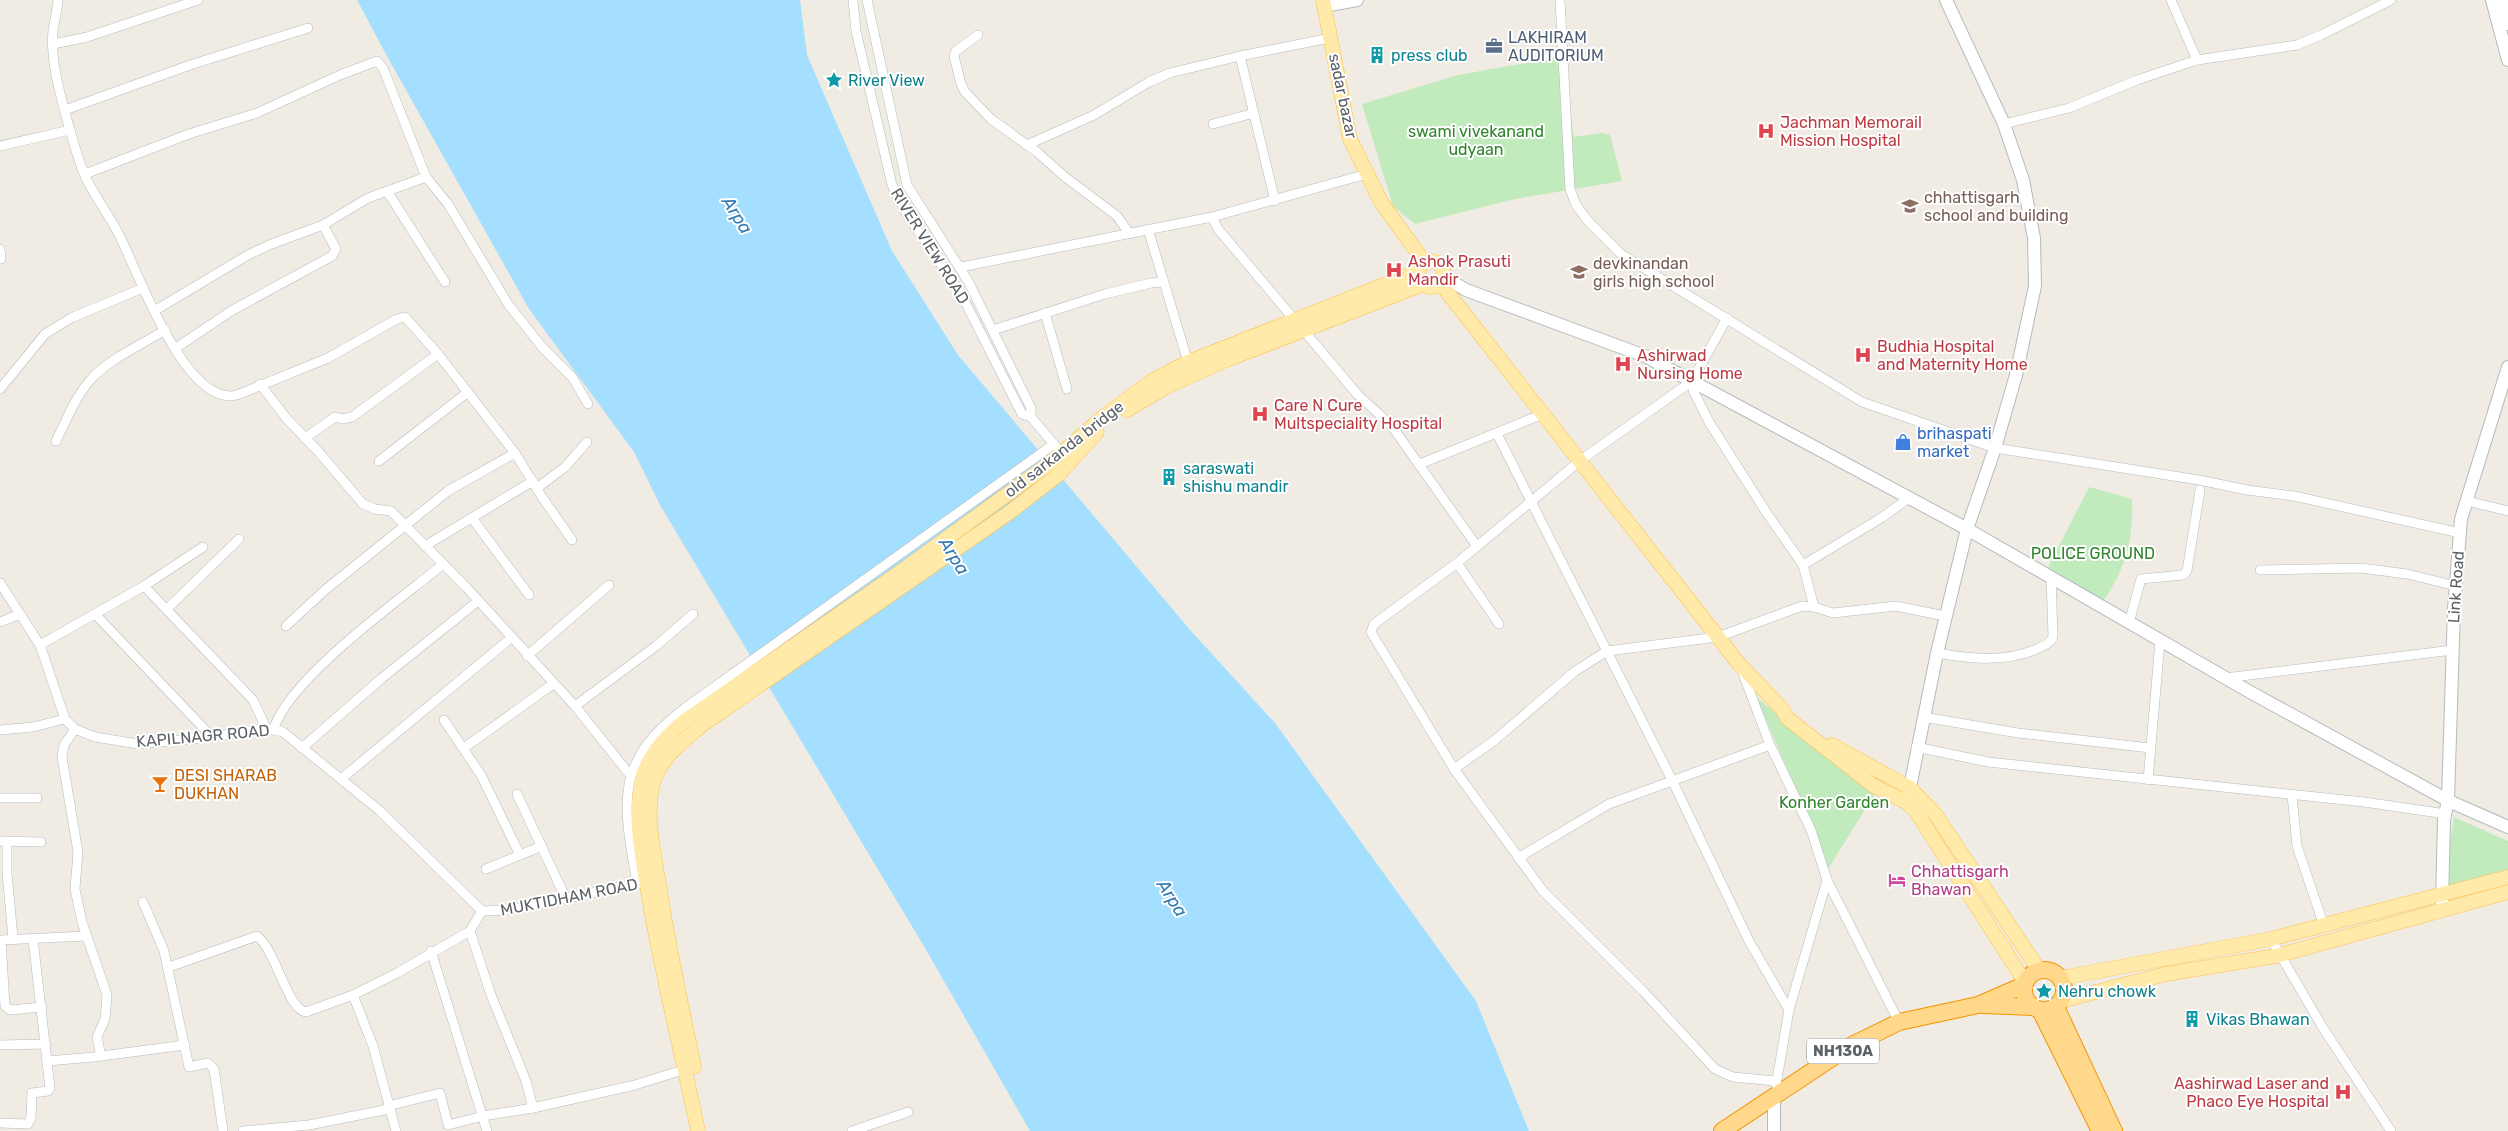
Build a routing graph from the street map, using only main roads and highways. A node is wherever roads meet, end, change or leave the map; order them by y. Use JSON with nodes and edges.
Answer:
{"nodes":[{"id":1,"x":1324,"y":3,"type":"edge"},
{"id":2,"x":1423,"y":273,"type":"junction"},
{"id":3,"x":1442,"y":280,"type":"junction"},
{"id":4,"x":1300,"y":326,"type":"junction"},
{"id":5,"x":1055,"y":468,"type":"junction"},
{"id":6,"x":1783,"y":710,"type":"junction"},
{"id":7,"x":2508,"y":878,"type":"edge"},
{"id":8,"x":2508,"y":892,"type":"edge"},
{"id":9,"x":2039,"y":970,"type":"junction"},
{"id":10,"x":2061,"y":978,"type":"junction"},
{"id":11,"x":2024,"y":984,"type":"junction"},
{"id":12,"x":1978,"y":1005,"type":"junction"},
{"id":13,"x":2047,"y":1007,"type":"junction"},
{"id":14,"x":690,"y":1068,"type":"junction"},
{"id":15,"x":698,"y":1131,"type":"edge"},
{"id":16,"x":707,"y":1131,"type":"edge"},
{"id":17,"x":1722,"y":1131,"type":"edge"},
{"id":18,"x":2100,"y":1131,"type":"edge"},
{"id":19,"x":2114,"y":1131,"type":"edge"}],
"edges":[{"from":1,"to":2,"type":"main road","name":"sadar bazar"},
{"from":2,"to":3,"type":"main road","name":"old sarkanda bridge"},
{"from":2,"to":3,"type":"main road"},
{"from":2,"to":4,"type":"main road","name":"old sarkanda bridge"},
{"from":3,"to":6,"type":"main road"},
{"from":4,"to":5,"type":"main road"},
{"from":4,"to":5,"type":"main road","name":"old sarkanda bridge"},
{"from":5,"to":14,"type":"main road","name":"old sarkanda bridge"},
{"from":6,"to":9,"type":"main road"},
{"from":6,"to":11,"type":"main road"},
{"from":7,"to":10,"type":"main road"},
{"from":8,"to":13,"type":"main road"},
{"from":9,"to":10,"type":"highway"},
{"from":9,"to":11,"type":"highway","number":"NH130A"},
{"from":10,"to":13,"type":"highway"},
{"from":11,"to":12,"type":"highway","number":"NH130A"},
{"from":11,"to":13,"type":"highway"},
{"from":12,"to":13,"type":"highway","number":"NH130A"},
{"from":12,"to":17,"type":"highway","number":"NH130A"},
{"from":13,"to":18,"type":"highway"},
{"from":13,"to":19,"type":"highway"},
{"from":14,"to":15,"type":"main road"},
{"from":14,"to":16,"type":"main road"}]}
